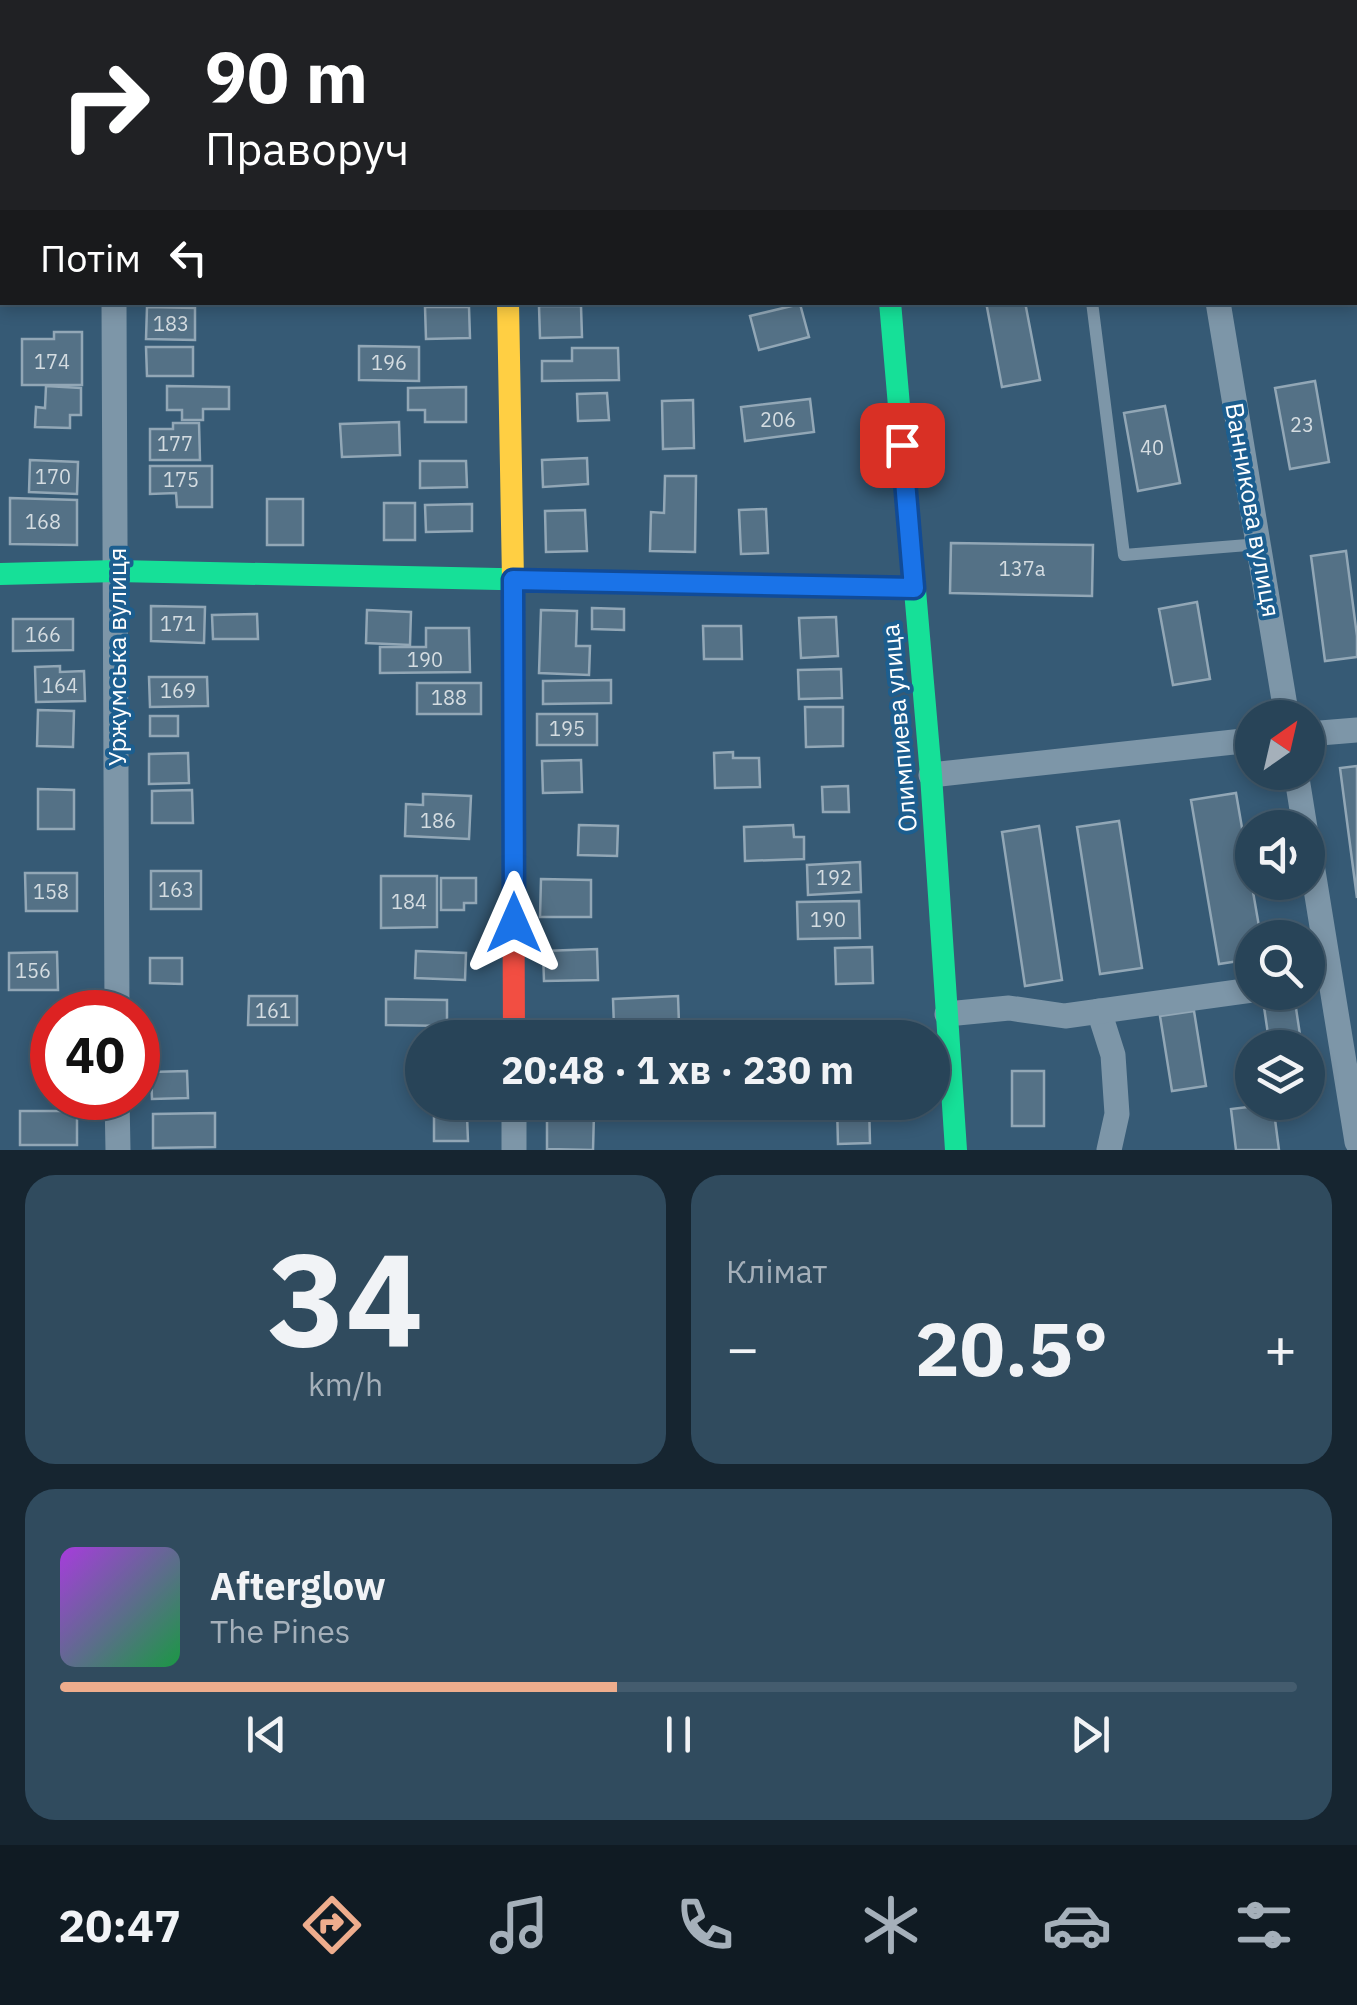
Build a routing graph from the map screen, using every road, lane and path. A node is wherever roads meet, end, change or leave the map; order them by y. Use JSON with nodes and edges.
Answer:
{"nodes":[{"id":1,"x":114,"y":305,"type":"edge"},
{"id":2,"x":508,"y":305,"type":"edge"},
{"id":3,"x":890,"y":305,"type":"edge"},
{"id":4,"x":1092,"y":305,"type":"edge"},
{"id":5,"x":1219,"y":305,"type":"edge"},
{"id":6,"x":1260,"y":544,"type":"junction"},
{"id":7,"x":116,"y":571,"type":"junction"},
{"id":8,"x":0,"y":574,"type":"edge"},
{"id":9,"x":513,"y":580,"type":"junction"},
{"id":10,"x":914,"y":588,"type":"junction"},
{"id":11,"x":1285,"y":700,"type":"edge"},
{"id":12,"x":1357,"y":730,"type":"edge"},
{"id":13,"x":1325,"y":733,"type":"edge"},
{"id":14,"x":1235,"y":742,"type":"edge"},
{"id":15,"x":932,"y":775,"type":"junction"},
{"id":16,"x":117,"y":990,"type":"edge"},
{"id":17,"x":1235,"y":992,"type":"edge"},
{"id":18,"x":1325,"y":1006,"type":"edge"},
{"id":19,"x":1099,"y":1010,"type":"junction"},
{"id":20,"x":947,"y":1014,"type":"junction"},
{"id":21,"x":514,"y":1020,"type":"edge"},
{"id":22,"x":118,"y":1120,"type":"edge"},
{"id":23,"x":514,"y":1120,"type":"edge"},
{"id":24,"x":1357,"y":1142,"type":"edge"},
{"id":25,"x":118,"y":1150,"type":"edge"},
{"id":26,"x":514,"y":1150,"type":"edge"},
{"id":27,"x":956,"y":1150,"type":"edge"},
{"id":28,"x":1109,"y":1150,"type":"edge"}],
"edges":[{"from":1,"to":7,"type":"street","name":"Уржумська вулиця"},
{"from":2,"to":9,"type":"street"},
{"from":3,"to":10,"type":"street","name":"Олимпиева улица"},
{"from":4,"to":6,"type":"lane"},
{"from":5,"to":6,"type":"street","name":"Ванникова вулиця"},
{"from":6,"to":11,"type":"street","name":"Ванникова вулиця"},
{"from":7,"to":8,"type":"street"},
{"from":7,"to":9,"type":"street"},
{"from":7,"to":16,"type":"street","name":"Уржумська вулиця"},
{"from":9,"to":10,"type":"street"},
{"from":9,"to":21,"type":"street"},
{"from":10,"to":15,"type":"street","name":"Олимпиева улица"},
{"from":12,"to":13,"type":"street"},
{"from":14,"to":15,"type":"street"},
{"from":15,"to":20,"type":"street","name":"Олимпиева улица"},
{"from":17,"to":19,"type":"street"},
{"from":18,"to":24,"type":"street"},
{"from":19,"to":20,"type":"street"},
{"from":19,"to":28,"type":"street"},
{"from":20,"to":27,"type":"street","name":"Олимпиева улица"},
{"from":22,"to":25,"type":"street"},
{"from":23,"to":26,"type":"street"}]}
